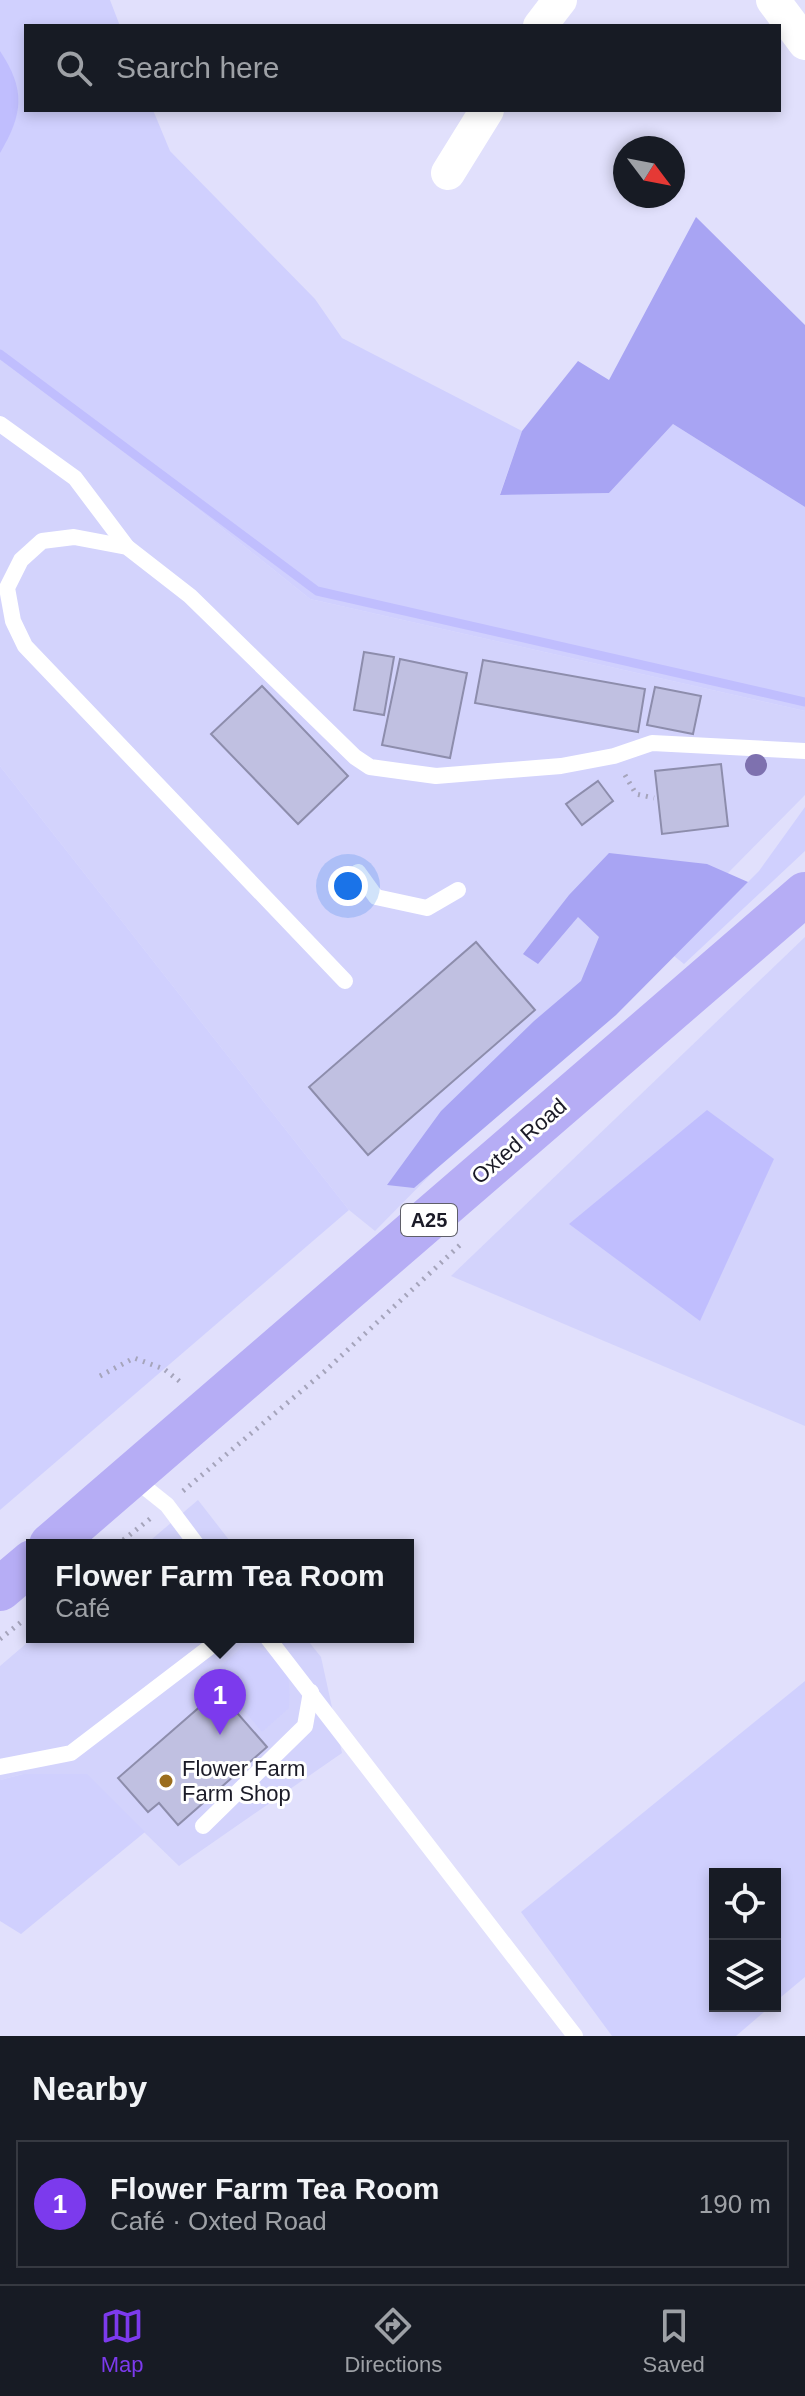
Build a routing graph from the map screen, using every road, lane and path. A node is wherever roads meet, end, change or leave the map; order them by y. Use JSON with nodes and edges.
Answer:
{"nodes":[{"id":1,"x":560,"y":0,"type":"edge"},
{"id":2,"x":773,"y":0,"type":"edge"},
{"id":3,"x":542,"y":24,"type":"edge"},
{"id":4,"x":805,"y":43,"type":"edge"},
{"id":5,"x":486,"y":112,"type":"edge"},
{"id":6,"x":448,"y":173,"type":"dead end"},
{"id":7,"x":0,"y":424,"type":"edge"},
{"id":8,"x":127,"y":547,"type":"junction"},
{"id":9,"x":805,"y":751,"type":"edge"},
{"id":10,"x":358,"y":872,"type":"dead end"},
{"id":11,"x":458,"y":890,"type":"dead end"},
{"id":12,"x":805,"y":894,"type":"edge"},
{"id":13,"x":345,"y":981,"type":"dead end"},
{"id":14,"x":100,"y":1376,"type":"dead end"},
{"id":15,"x":212,"y":1408,"type":"junction"},
{"id":16,"x":131,"y":1477,"type":"junction"},
{"id":17,"x":58,"y":1539,"type":"edge"},
{"id":18,"x":192,"y":1539,"type":"edge"},
{"id":19,"x":26,"y":1567,"type":"edge"},
{"id":20,"x":0,"y":1589,"type":"edge"},
{"id":21,"x":26,"y":1618,"type":"edge"},
{"id":22,"x":0,"y":1639,"type":"edge"},
{"id":23,"x":215,"y":1643,"type":"edge"},
{"id":24,"x":272,"y":1643,"type":"edge"},
{"id":25,"x":311,"y":1692,"type":"junction"},
{"id":26,"x":305,"y":1726,"type":"junction"},
{"id":27,"x":339,"y":1727,"type":"junction"},
{"id":28,"x":0,"y":1767,"type":"edge"},
{"id":29,"x":203,"y":1826,"type":"dead end"},
{"id":30,"x":575,"y":2036,"type":"edge"}],
"edges":[{"from":1,"to":3,"type":"street"},
{"from":2,"to":4,"type":"street"},
{"from":5,"to":6,"type":"street"},
{"from":7,"to":8,"type":"lane"},
{"from":8,"to":9,"type":"lane"},
{"from":8,"to":13,"type":"lane"},
{"from":10,"to":11,"type":"lane"},
{"from":12,"to":15,"type":"main road","name":"Oxted Road","number":"A25"},
{"from":14,"to":15,"type":"path"},
{"from":15,"to":16,"type":"main road","name":"Oxted Road","number":"A25"},
{"from":16,"to":17,"type":"main road","name":"Oxted Road","number":"A25"},
{"from":16,"to":18,"type":"lane"},
{"from":19,"to":20,"type":"main road"},
{"from":21,"to":22,"type":"path"},
{"from":23,"to":28,"type":"lane"},
{"from":24,"to":25,"type":"lane"},
{"from":25,"to":26,"type":"lane"},
{"from":25,"to":27,"type":"lane"},
{"from":26,"to":27,"type":"lane"},
{"from":26,"to":29,"type":"lane"},
{"from":27,"to":30,"type":"lane"}]}
